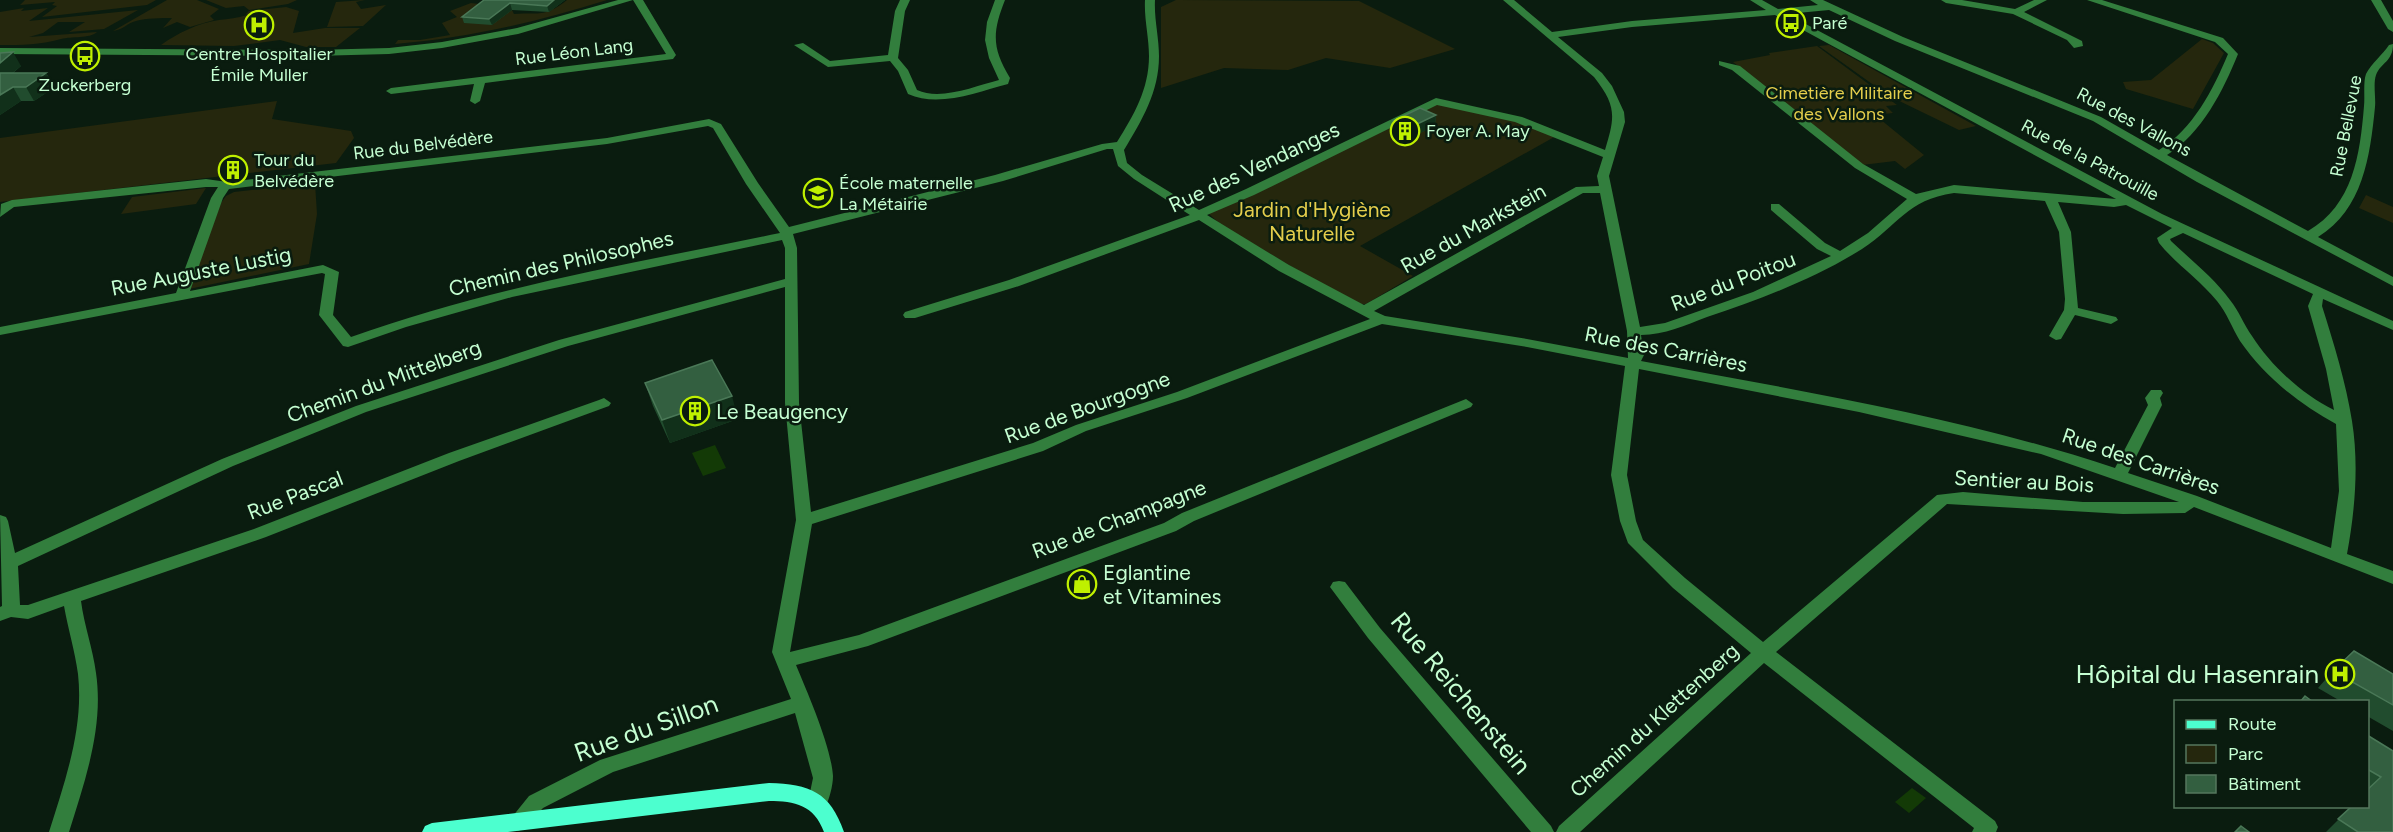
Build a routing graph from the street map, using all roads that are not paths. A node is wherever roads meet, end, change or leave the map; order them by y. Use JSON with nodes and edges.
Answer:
{"nodes":[{"id":1,"x":628,"y":0,"type":"edge"},
{"id":2,"x":638,"y":0,"type":"edge"},
{"id":3,"x":905,"y":0,"type":"edge"},
{"id":4,"x":1000,"y":0,"type":"edge"},
{"id":5,"x":1150,"y":0,"type":"edge"},
{"id":6,"x":1508,"y":0,"type":"edge"},
{"id":7,"x":1755,"y":0,"type":"edge"},
{"id":8,"x":1815,"y":0,"type":"edge"},
{"id":9,"x":1946,"y":0,"type":"edge"},
{"id":10,"x":2042,"y":0,"type":"edge"},
{"id":11,"x":2092,"y":0,"type":"edge"},
{"id":12,"x":2376,"y":0,"type":"edge"},
{"id":13,"x":2109,"y":2,"type":"edge"},
{"id":14,"x":1830,"y":7,"type":"junction"},
{"id":15,"x":1777,"y":11,"type":"junction"},
{"id":16,"x":2016,"y":12,"type":"junction"},
{"id":17,"x":2393,"y":29,"type":"edge"},
{"id":18,"x":1549,"y":35,"type":"junction"},
{"id":19,"x":799,"y":45,"type":"dead end"},
{"id":20,"x":2078,"y":46,"type":"dead end"},
{"id":21,"x":2393,"y":47,"type":"edge"},
{"id":22,"x":0,"y":51,"type":"edge"},
{"id":23,"x":893,"y":58,"type":"junction"},
{"id":24,"x":1723,"y":63,"type":"dead end"},
{"id":25,"x":480,"y":80,"type":"junction"},
{"id":26,"x":391,"y":91,"type":"dead end"},
{"id":27,"x":475,"y":101,"type":"dead end"},
{"id":28,"x":1120,"y":145,"type":"junction"},
{"id":29,"x":2161,"y":154,"type":"junction"},
{"id":30,"x":1610,"y":156,"type":"junction"},
{"id":31,"x":225,"y":186,"type":"junction"},
{"id":32,"x":1605,"y":189,"type":"junction"},
{"id":33,"x":1914,"y":198,"type":"junction"},
{"id":34,"x":2050,"y":198,"type":"junction"},
{"id":35,"x":2127,"y":201,"type":"junction"},
{"id":36,"x":1775,"y":207,"type":"dead end"},
{"id":37,"x":0,"y":213,"type":"edge"},
{"id":38,"x":1198,"y":215,"type":"junction"},
{"id":39,"x":2181,"y":229,"type":"junction"},
{"id":40,"x":787,"y":234,"type":"junction"},
{"id":41,"x":2309,"y":236,"type":"junction"},
{"id":42,"x":1841,"y":256,"type":"junction"},
{"id":43,"x":790,"y":282,"type":"junction"},
{"id":44,"x":2393,"y":282,"type":"edge"},
{"id":45,"x":2323,"y":294,"type":"junction"},
{"id":46,"x":181,"y":297,"type":"junction"},
{"id":47,"x":2071,"y":310,"type":"junction"},
{"id":48,"x":1364,"y":312,"type":"junction"},
{"id":49,"x":910,"y":315,"type":"dead end"},
{"id":50,"x":1381,"y":320,"type":"junction"},
{"id":51,"x":2111,"y":320,"type":"dead end"},
{"id":52,"x":2393,"y":326,"type":"edge"},
{"id":53,"x":1635,"y":331,"type":"junction"},
{"id":54,"x":0,"y":332,"type":"edge"},
{"id":55,"x":2056,"y":336,"type":"dead end"},
{"id":56,"x":348,"y":343,"type":"joint"},
{"id":57,"x":1633,"y":363,"type":"junction"},
{"id":58,"x":2156,"y":393,"type":"dead end"},
{"id":59,"x":604,"y":403,"type":"dead end"},
{"id":60,"x":1466,"y":404,"type":"dead end"},
{"id":61,"x":2345,"y":422,"type":"junction"},
{"id":62,"x":2120,"y":474,"type":"junction"},
{"id":63,"x":2191,"y":500,"type":"junction"},
{"id":64,"x":0,"y":520,"type":"edge"},
{"id":65,"x":804,"y":520,"type":"junction"},
{"id":66,"x":2338,"y":557,"type":"junction"},
{"id":67,"x":9,"y":563,"type":"junction"},
{"id":68,"x":2393,"y":578,"type":"edge"},
{"id":69,"x":1339,"y":587,"type":"dead end"},
{"id":70,"x":72,"y":597,"type":"junction"},
{"id":71,"x":6,"y":612,"type":"edge"},
{"id":72,"x":1763,"y":652,"type":"junction"},
{"id":73,"x":784,"y":661,"type":"junction"},
{"id":74,"x":802,"y":703,"type":"junction"},
{"id":75,"x":818,"y":802,"type":"junction"},
{"id":76,"x":518,"y":822,"type":"junction"},
{"id":77,"x":492,"y":828,"type":"edge"},
{"id":78,"x":1985,"y":830,"type":"edge"},
{"id":79,"x":59,"y":832,"type":"edge"},
{"id":80,"x":432,"y":832,"type":"edge"},
{"id":81,"x":834,"y":832,"type":"edge"},
{"id":82,"x":1544,"y":832,"type":"edge"},
{"id":83,"x":1566,"y":832,"type":"edge"}],
"edges":[{"from":1,"to":22,"type":"street"},
{"from":2,"to":25,"type":"street","name":"Rue Léon Lang"},
{"from":3,"to":23,"type":"street"},
{"from":4,"to":23,"type":"street"},
{"from":5,"to":28,"type":"street"},
{"from":6,"to":18,"type":"street","name":"Chemin du Klettenberg"},
{"from":7,"to":15,"type":"street","name":"Rue de la Patrouille"},
{"from":8,"to":14,"type":"street","name":"Rue des Vallons"},
{"from":9,"to":16,"type":"street"},
{"from":10,"to":16,"type":"street"},
{"from":11,"to":13,"type":"street"},
{"from":12,"to":17,"type":"street"},
{"from":13,"to":29,"type":"street"},
{"from":14,"to":15,"type":"street"},
{"from":14,"to":29,"type":"street","name":"Rue des Vallons"},
{"from":15,"to":18,"type":"street"},
{"from":15,"to":35,"type":"street","name":"Rue de la Patrouille"},
{"from":16,"to":20,"type":"street"},
{"from":18,"to":30,"type":"street","name":"Chemin du Klettenberg"},
{"from":19,"to":23,"type":"street"},
{"from":21,"to":41,"type":"street","name":"Rue Bellevue"},
{"from":24,"to":33,"type":"street"},
{"from":25,"to":26,"type":"street","name":"Rue Léon Lang"},
{"from":25,"to":27,"type":"street"},
{"from":28,"to":38,"type":"street","name":"Rue des Carrières"},
{"from":28,"to":40,"type":"street","name":"Chemin des Philosophes"},
{"from":29,"to":41,"type":"street","name":"Rue des Vallons"},
{"from":30,"to":32,"type":"street","name":"Chemin du Klettenberg"},
{"from":30,"to":38,"type":"street","name":"Rue des Vendanges"},
{"from":31,"to":37,"type":"street","name":"Rue du Belvédère"},
{"from":31,"to":40,"type":"street","name":"Rue du Belvédère"},
{"from":31,"to":46,"type":"street"},
{"from":32,"to":48,"type":"street","name":"Rue du Markstein"},
{"from":32,"to":53,"type":"street","name":"Chemin du Klettenberg"},
{"from":33,"to":34,"type":"street","name":"Rue du Poitou"},
{"from":33,"to":42,"type":"street","name":"Rue du Poitou"},
{"from":34,"to":35,"type":"street","name":"Rue du Poitou"},
{"from":34,"to":47,"type":"street"},
{"from":35,"to":39,"type":"street","name":"Rue de la Patrouille"},
{"from":36,"to":42,"type":"street","name":"Rue du Poitou"},
{"from":38,"to":48,"type":"street","name":"Rue des Carrières"},
{"from":38,"to":49,"type":"street","name":"Rue des Vendanges"},
{"from":39,"to":45,"type":"street","name":"Rue de la Patrouille"},
{"from":39,"to":61,"type":"street"},
{"from":40,"to":43,"type":"street"},
{"from":40,"to":56,"type":"street","name":"Chemin des Philosophes"},
{"from":41,"to":44,"type":"street","name":"Rue des Vallons"},
{"from":42,"to":53,"type":"street","name":"Rue du Poitou"},
{"from":43,"to":65,"type":"street"},
{"from":43,"to":67,"type":"street","name":"Chemin du Mittelberg"},
{"from":45,"to":52,"type":"street","name":"Rue de la Patrouille"},
{"from":45,"to":61,"type":"street"},
{"from":46,"to":54,"type":"street","name":"Rue Auguste Lustig"},
{"from":46,"to":56,"type":"street","name":"Rue Auguste Lustig"},
{"from":47,"to":51,"type":"street"},
{"from":47,"to":55,"type":"street"},
{"from":48,"to":50,"type":"street","name":"Rue des Carrières"},
{"from":50,"to":57,"type":"street","name":"Rue des Carrières"},
{"from":50,"to":65,"type":"street","name":"Rue de Bourgogne"},
{"from":53,"to":57,"type":"street","name":"Chemin du Klettenberg"},
{"from":57,"to":62,"type":"street","name":"Rue des Carrières"},
{"from":57,"to":72,"type":"street","name":"Chemin du Klettenberg"},
{"from":58,"to":62,"type":"street"},
{"from":59,"to":70,"type":"street","name":"Rue Pascal"},
{"from":60,"to":73,"type":"street","name":"Rue de Champagne"},
{"from":61,"to":66,"type":"street"},
{"from":62,"to":63,"type":"street","name":"Rue des Carrières"},
{"from":63,"to":66,"type":"street","name":"Rue des Carrières"},
{"from":63,"to":72,"type":"street","name":"Sentier au Bois"},
{"from":64,"to":67,"type":"street"},
{"from":65,"to":73,"type":"street"},
{"from":66,"to":68,"type":"street","name":"Rue des Carrières"},
{"from":67,"to":71,"type":"street"},
{"from":69,"to":82,"type":"street","name":"Rue Reichenstein"},
{"from":70,"to":71,"type":"street","name":"Rue Pascal"},
{"from":70,"to":79,"type":"street"},
{"from":72,"to":78,"type":"street"},
{"from":72,"to":83,"type":"street","name":"Chemin du Klettenberg"},
{"from":73,"to":74,"type":"street"},
{"from":74,"to":75,"type":"street"},
{"from":74,"to":76,"type":"street","name":"Rue du Sillon"},
{"from":75,"to":76,"type":"main road"},
{"from":75,"to":81,"type":"main road"},
{"from":76,"to":77,"type":"main road"},
{"from":77,"to":80,"type":"main road"}]}
